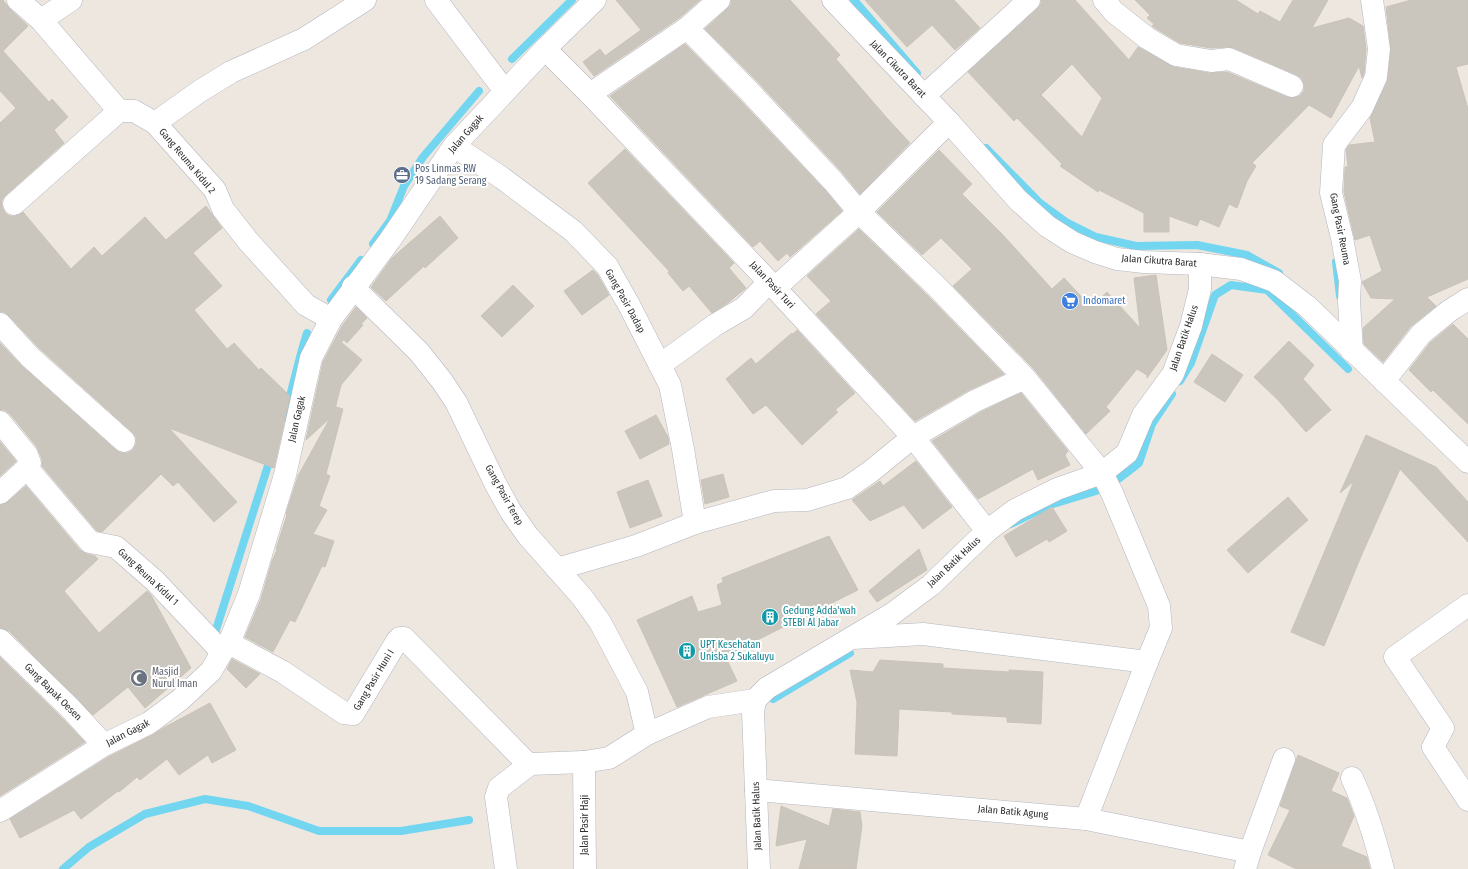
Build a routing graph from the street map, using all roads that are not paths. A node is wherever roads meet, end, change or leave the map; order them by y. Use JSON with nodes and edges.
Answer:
{"nodes":[{"id":1,"x":18,"y":0,"type":"edge"},
{"id":2,"x":71,"y":0,"type":"edge"},
{"id":3,"x":365,"y":0,"type":"edge"},
{"id":4,"x":436,"y":0,"type":"edge"},
{"id":5,"x":595,"y":0,"type":"edge"},
{"id":6,"x":719,"y":0,"type":"edge"},
{"id":7,"x":833,"y":0,"type":"edge"},
{"id":8,"x":1029,"y":0,"type":"edge"},
{"id":9,"x":1104,"y":0,"type":"edge"},
{"id":10,"x":1372,"y":0,"type":"edge"},
{"id":11,"x":41,"y":20,"type":"junction"},
{"id":12,"x":687,"y":28,"type":"junction"},
{"id":13,"x":545,"y":49,"type":"junction"},
{"id":14,"x":1292,"y":86,"type":"dead end"},
{"id":15,"x":504,"y":91,"type":"junction"},
{"id":16,"x":590,"y":94,"type":"junction"},
{"id":17,"x":924,"y":96,"type":"junction"},
{"id":18,"x":119,"y":111,"type":"junction"},
{"id":19,"x":949,"y":122,"type":"junction"},
{"id":20,"x":155,"y":123,"type":"junction"},
{"id":21,"x":454,"y":146,"type":"junction"},
{"id":22,"x":14,"y":204,"type":"dead end"},
{"id":23,"x":859,"y":212,"type":"junction"},
{"id":24,"x":1200,"y":264,"type":"junction"},
{"id":25,"x":772,"y":285,"type":"junction"},
{"id":26,"x":353,"y":287,"type":"junction"},
{"id":27,"x":1468,"y":299,"type":"edge"},
{"id":28,"x":331,"y":319,"type":"junction"},
{"id":29,"x":0,"y":324,"type":"edge"},
{"id":30,"x":1351,"y":341,"type":"junction"},
{"id":31,"x":660,"y":365,"type":"junction"},
{"id":32,"x":1025,"y":378,"type":"junction"},
{"id":33,"x":1384,"y":381,"type":"junction"},
{"id":34,"x":0,"y":422,"type":"edge"},
{"id":35,"x":914,"y":437,"type":"junction"},
{"id":36,"x":124,"y":440,"type":"dead end"},
{"id":37,"x":1468,"y":462,"type":"edge"},
{"id":38,"x":27,"y":468,"type":"junction"},
{"id":39,"x":1102,"y":473,"type":"junction"},
{"id":40,"x":0,"y":493,"type":"edge"},
{"id":41,"x":695,"y":523,"type":"junction"},
{"id":42,"x":987,"y":531,"type":"junction"},
{"id":43,"x":557,"y":569,"type":"junction"},
{"id":44,"x":1468,"y":605,"type":"edge"},
{"id":45,"x":849,"y":639,"type":"junction"},
{"id":46,"x":0,"y":640,"type":"edge"},
{"id":47,"x":225,"y":647,"type":"junction"},
{"id":48,"x":1147,"y":662,"type":"junction"},
{"id":49,"x":755,"y":700,"type":"junction"},
{"id":50,"x":647,"y":734,"type":"junction"},
{"id":51,"x":104,"y":745,"type":"junction"},
{"id":52,"x":1284,"y":759,"type":"dead end"},
{"id":53,"x":530,"y":764,"type":"junction"},
{"id":54,"x":584,"y":772,"type":"junction"},
{"id":55,"x":1352,"y":778,"type":"dead end"},
{"id":56,"x":756,"y":790,"type":"junction"},
{"id":57,"x":1468,"y":800,"type":"edge"},
{"id":58,"x":0,"y":811,"type":"edge"},
{"id":59,"x":1086,"y":819,"type":"junction"},
{"id":60,"x":1247,"y":860,"type":"edge"},
{"id":61,"x":506,"y":869,"type":"edge"},
{"id":62,"x":585,"y":869,"type":"edge"},
{"id":63,"x":759,"y":869,"type":"edge"},
{"id":64,"x":1383,"y":869,"type":"edge"}],
"edges":[{"from":1,"to":11,"type":"street"},
{"from":2,"to":11,"type":"street"},
{"from":3,"to":20,"type":"street"},
{"from":4,"to":15,"type":"street"},
{"from":5,"to":13,"type":"street","name":"Jalan Gagak"},
{"from":6,"to":12,"type":"street"},
{"from":7,"to":17,"type":"street","name":"Jalan Cikutra Barat"},
{"from":8,"to":17,"type":"street"},
{"from":9,"to":14,"type":"street"},
{"from":10,"to":30,"type":"street","name":"Gang Pasir Reuma"},
{"from":11,"to":18,"type":"street"},
{"from":12,"to":16,"type":"street"},
{"from":12,"to":23,"type":"street"},
{"from":13,"to":15,"type":"street","name":"Jalan Gagak"},
{"from":13,"to":16,"type":"street","name":"Jalan Pasir Turi"},
{"from":15,"to":21,"type":"street","name":"Jalan Gagak"},
{"from":16,"to":25,"type":"street","name":"Jalan Pasir Turi"},
{"from":17,"to":19,"type":"street","name":"Jalan Cikutra Barat"},
{"from":18,"to":20,"type":"street","name":"Gang Reuma Kidul 2"},
{"from":18,"to":22,"type":"street"},
{"from":19,"to":23,"type":"street"},
{"from":19,"to":24,"type":"street","name":"Jalan Cikutra Barat"},
{"from":20,"to":28,"type":"street","name":"Gang Reuma Kidul 2"},
{"from":21,"to":26,"type":"street","name":"Jalan Gagak"},
{"from":21,"to":31,"type":"street","name":"Gang Pasir Dadap"},
{"from":23,"to":25,"type":"street"},
{"from":23,"to":32,"type":"street"},
{"from":24,"to":30,"type":"street","name":"Jalan Cikutra Barat"},
{"from":24,"to":39,"type":"street","name":"Jalan Batik Halus"},
{"from":25,"to":31,"type":"street"},
{"from":25,"to":35,"type":"street","name":"Jalan Pasir Turi"},
{"from":26,"to":28,"type":"street","name":"Jalan Gagak"},
{"from":26,"to":43,"type":"street","name":"Gang Pasir Terep"},
{"from":27,"to":33,"type":"street"},
{"from":28,"to":47,"type":"street","name":"Jalan Gagak"},
{"from":29,"to":36,"type":"street"},
{"from":30,"to":33,"type":"street","name":"Jalan Cikutra Barat"},
{"from":31,"to":41,"type":"street","name":"Gang Pasir Dadap"},
{"from":32,"to":35,"type":"street"},
{"from":32,"to":39,"type":"street"},
{"from":33,"to":37,"type":"street","name":"Jalan Cikutra Barat"},
{"from":34,"to":38,"type":"street","name":"Gang Reuna Kidul 1"},
{"from":35,"to":41,"type":"street"},
{"from":35,"to":42,"type":"street","name":"Jalan Pasir Turi"},
{"from":38,"to":40,"type":"street"},
{"from":38,"to":47,"type":"street","name":"Gang Reuna Kidul 1"},
{"from":39,"to":42,"type":"street","name":"Jalan Batik Halus"},
{"from":39,"to":48,"type":"street"},
{"from":41,"to":43,"type":"street"},
{"from":42,"to":45,"type":"street","name":"Jalan Batik Halus"},
{"from":43,"to":50,"type":"street","name":"Gang Pasir Terep"},
{"from":44,"to":57,"type":"street"},
{"from":45,"to":48,"type":"street"},
{"from":45,"to":49,"type":"street","name":"Jalan Batik Halus"},
{"from":46,"to":51,"type":"street","name":"Gang Bapak Oesen"},
{"from":47,"to":51,"type":"street","name":"Jalan Gagak"},
{"from":47,"to":53,"type":"street","name":"Gang Pasir Huni I"},
{"from":48,"to":59,"type":"street"},
{"from":49,"to":50,"type":"street"},
{"from":49,"to":56,"type":"street","name":"Jalan Batik Halus"},
{"from":50,"to":54,"type":"street"},
{"from":51,"to":58,"type":"street","name":"Jalan Gagak"},
{"from":52,"to":60,"type":"street"},
{"from":53,"to":54,"type":"street"},
{"from":53,"to":61,"type":"street"},
{"from":54,"to":62,"type":"street","name":"Jalan Pasir Haji"},
{"from":55,"to":64,"type":"street"},
{"from":56,"to":59,"type":"street","name":"Jalan Batik Agung"},
{"from":56,"to":63,"type":"street","name":"Jalan Batik Halus"},
{"from":59,"to":60,"type":"street","name":"Jalan Batik Agung"}]}
